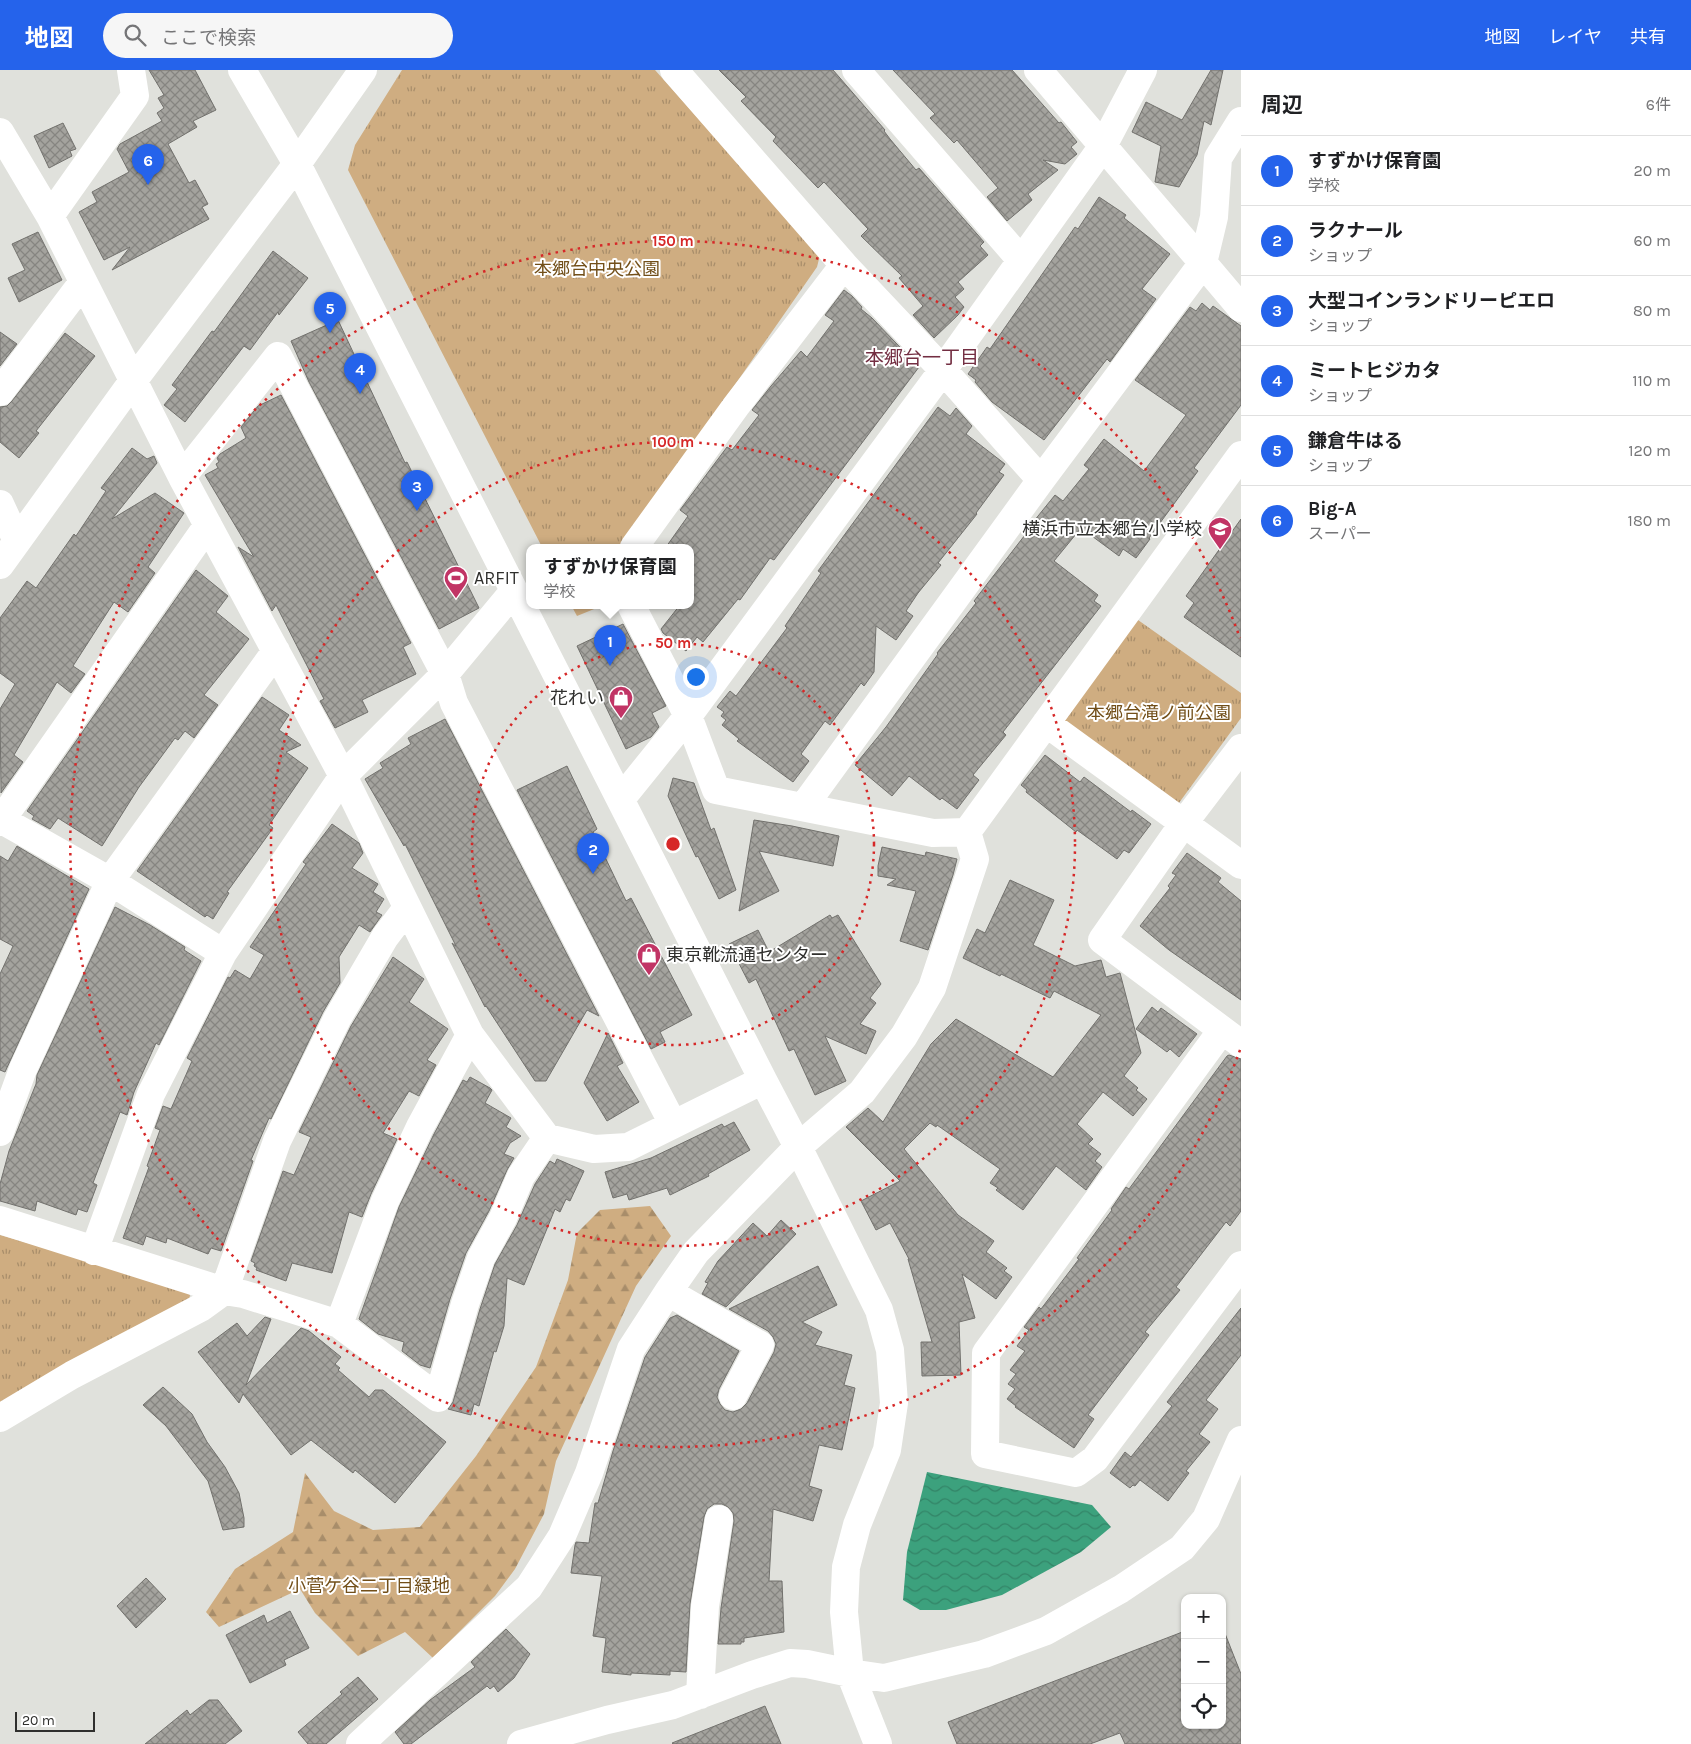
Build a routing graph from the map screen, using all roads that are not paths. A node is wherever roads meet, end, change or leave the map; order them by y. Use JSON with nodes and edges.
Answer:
{"nodes":[{"id":1,"x":131,"y":70,"type":"edge"},
{"id":2,"x":242,"y":70,"type":"edge"},
{"id":3,"x":674,"y":70,"type":"edge"},
{"id":4,"x":856,"y":70,"type":"edge"},
{"id":5,"x":1038,"y":70,"type":"edge"},
{"id":6,"x":1143,"y":70,"type":"edge"},
{"id":7,"x":359,"y":72,"type":"edge"},
{"id":8,"x":1238,"y":130,"type":"edge"},
{"id":9,"x":0,"y":132,"type":"edge"},
{"id":10,"x":1103,"y":146,"type":"junction"},
{"id":11,"x":297,"y":164,"type":"junction"},
{"id":12,"x":50,"y":216,"type":"junction"},
{"id":13,"x":1021,"y":260,"type":"junction"},
{"id":14,"x":1203,"y":263,"type":"junction"},
{"id":15,"x":844,"y":265,"type":"junction"},
{"id":16,"x":83,"y":282,"type":"junction"},
{"id":17,"x":1241,"y":308,"type":"edge"},
{"id":18,"x":942,"y":370,"type":"junction"},
{"id":19,"x":133,"y":381,"type":"junction"},
{"id":20,"x":0,"y":392,"type":"edge"},
{"id":21,"x":1241,"y":455,"type":"edge"},
{"id":22,"x":182,"y":477,"type":"junction"},
{"id":23,"x":1041,"y":480,"type":"junction"},
{"id":24,"x":0,"y":504,"type":"edge"},
{"id":25,"x":208,"y":525,"type":"junction"},
{"id":26,"x":17,"y":541,"type":"junction"},
{"id":27,"x":636,"y":544,"type":"edge"},
{"id":28,"x":0,"y":565,"type":"edge"},
{"id":29,"x":514,"y":591,"type":"junction"},
{"id":30,"x":633,"y":609,"type":"edge"},
{"id":31,"x":276,"y":651,"type":"junction"},
{"id":32,"x":444,"y":674,"type":"junction"},
{"id":33,"x":688,"y":716,"type":"junction"},
{"id":34,"x":1046,"y":723,"type":"junction"},
{"id":35,"x":1241,"y":748,"type":"edge"},
{"id":36,"x":343,"y":776,"type":"junction"},
{"id":37,"x":621,"y":799,"type":"junction"},
{"id":38,"x":804,"y":806,"type":"junction"},
{"id":39,"x":0,"y":820,"type":"edge"},
{"id":40,"x":1184,"y":824,"type":"junction"},
{"id":41,"x":967,"y":832,"type":"junction"},
{"id":42,"x":1241,"y":866,"type":"edge"},
{"id":43,"x":110,"y":881,"type":"junction"},
{"id":44,"x":407,"y":908,"type":"junction"},
{"id":45,"x":223,"y":953,"type":"junction"},
{"id":46,"x":470,"y":1035,"type":"junction"},
{"id":47,"x":1232,"y":1037,"type":"edge"},
{"id":48,"x":763,"y":1080,"type":"junction"},
{"id":49,"x":673,"y":1124,"type":"junction"},
{"id":50,"x":0,"y":1132,"type":"edge"},
{"id":51,"x":547,"y":1138,"type":"junction"},
{"id":52,"x":798,"y":1147,"type":"junction"},
{"id":53,"x":0,"y":1220,"type":"edge"},
{"id":54,"x":94,"y":1251,"type":"junction"},
{"id":55,"x":1241,"y":1265,"type":"edge"},
{"id":56,"x":224,"y":1291,"type":"junction"},
{"id":57,"x":668,"y":1292,"type":"junction"},
{"id":58,"x":339,"y":1324,"type":"junction"},
{"id":59,"x":733,"y":1396,"type":"dead end"},
{"id":60,"x":0,"y":1418,"type":"edge"},
{"id":61,"x":1241,"y":1440,"type":"edge"},
{"id":62,"x":719,"y":1519,"type":"dead end"},
{"id":63,"x":850,"y":1673,"type":"junction"},
{"id":64,"x":700,"y":1695,"type":"junction"},
{"id":65,"x":360,"y":1744,"type":"edge"},
{"id":66,"x":521,"y":1744,"type":"edge"},
{"id":67,"x":878,"y":1744,"type":"edge"}],
"edges":[{"from":1,"to":12,"type":"street"},
{"from":2,"to":11,"type":"street"},
{"from":3,"to":15,"type":"street"},
{"from":4,"to":13,"type":"street"},
{"from":5,"to":10,"type":"street"},
{"from":6,"to":10,"type":"street"},
{"from":7,"to":11,"type":"street"},
{"from":8,"to":14,"type":"street"},
{"from":9,"to":12,"type":"street"},
{"from":10,"to":13,"type":"street"},
{"from":10,"to":14,"type":"street"},
{"from":11,"to":19,"type":"street"},
{"from":11,"to":29,"type":"street"},
{"from":12,"to":16,"type":"street"},
{"from":13,"to":18,"type":"street"},
{"from":14,"to":17,"type":"street"},
{"from":14,"to":23,"type":"street"},
{"from":15,"to":18,"type":"street"},
{"from":15,"to":27,"type":"street"},
{"from":16,"to":19,"type":"street"},
{"from":16,"to":20,"type":"street"},
{"from":18,"to":23,"type":"street"},
{"from":18,"to":33,"type":"street"},
{"from":19,"to":22,"type":"street"},
{"from":19,"to":26,"type":"street"},
{"from":21,"to":34,"type":"street"},
{"from":22,"to":25,"type":"street"},
{"from":22,"to":32,"type":"street"},
{"from":23,"to":38,"type":"street"},
{"from":24,"to":26,"type":"street"},
{"from":25,"to":31,"type":"street"},
{"from":25,"to":39,"type":"street"},
{"from":26,"to":28,"type":"street"},
{"from":29,"to":32,"type":"street"},
{"from":29,"to":37,"type":"street"},
{"from":30,"to":33,"type":"street"},
{"from":31,"to":36,"type":"street"},
{"from":31,"to":43,"type":"street"},
{"from":32,"to":36,"type":"street"},
{"from":32,"to":49,"type":"street"},
{"from":33,"to":37,"type":"street"},
{"from":33,"to":38,"type":"street"},
{"from":34,"to":40,"type":"street"},
{"from":34,"to":41,"type":"street"},
{"from":35,"to":40,"type":"street"},
{"from":36,"to":44,"type":"street"},
{"from":36,"to":45,"type":"street"},
{"from":37,"to":48,"type":"street"},
{"from":38,"to":41,"type":"street"},
{"from":39,"to":43,"type":"street"},
{"from":40,"to":42,"type":"street"},
{"from":40,"to":47,"type":"street"},
{"from":41,"to":52,"type":"street"},
{"from":43,"to":45,"type":"street"},
{"from":43,"to":50,"type":"street"},
{"from":44,"to":46,"type":"street"},
{"from":44,"to":56,"type":"street"},
{"from":45,"to":54,"type":"street"},
{"from":46,"to":51,"type":"street"},
{"from":46,"to":58,"type":"street"},
{"from":47,"to":55,"type":"street"},
{"from":48,"to":49,"type":"street"},
{"from":48,"to":52,"type":"street"},
{"from":49,"to":51,"type":"street"},
{"from":51,"to":58,"type":"street"},
{"from":52,"to":57,"type":"street"},
{"from":52,"to":63,"type":"street"},
{"from":53,"to":54,"type":"street"},
{"from":54,"to":56,"type":"street"},
{"from":56,"to":58,"type":"street"},
{"from":56,"to":60,"type":"street"},
{"from":57,"to":59,"type":"street"},
{"from":57,"to":65,"type":"street"},
{"from":61,"to":63,"type":"street"},
{"from":62,"to":64,"type":"street"},
{"from":63,"to":64,"type":"street"},
{"from":63,"to":67,"type":"street"},
{"from":64,"to":66,"type":"street"}]}
